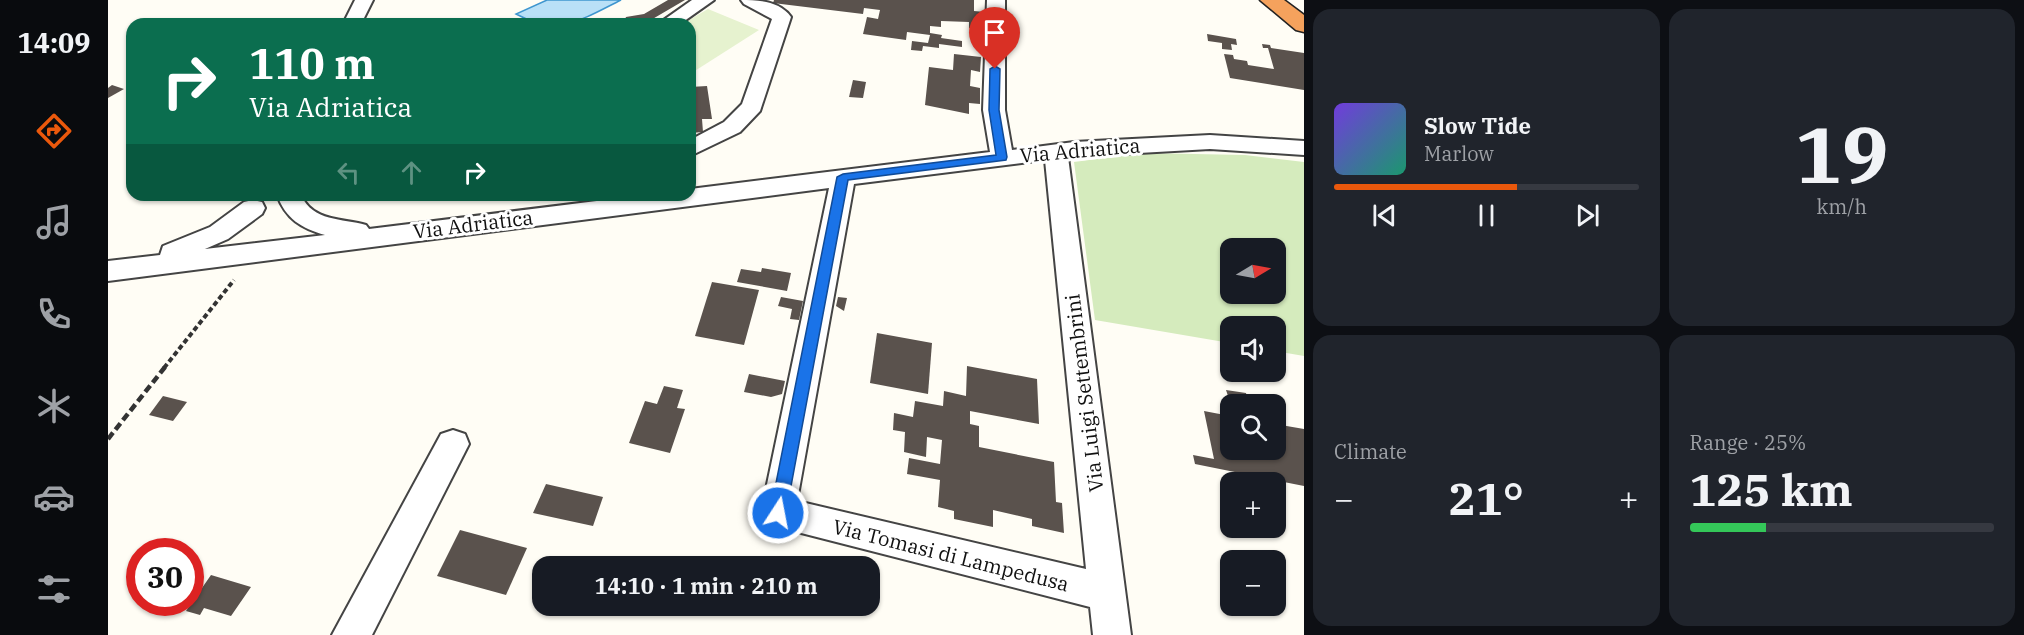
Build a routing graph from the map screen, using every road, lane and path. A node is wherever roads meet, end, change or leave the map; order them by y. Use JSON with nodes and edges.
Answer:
{"nodes":[{"id":1,"x":364,"y":0,"type":"edge"},
{"id":2,"x":705,"y":0,"type":"edge"},
{"id":3,"x":750,"y":0,"type":"edge"},
{"id":4,"x":996,"y":0,"type":"edge"},
{"id":5,"x":1270,"y":0,"type":"edge"},
{"id":6,"x":1294,"y":0,"type":"edge"},
{"id":7,"x":1304,"y":7,"type":"edge"},
{"id":8,"x":355,"y":18,"type":"edge"},
{"id":9,"x":676,"y":18,"type":"edge"},
{"id":10,"x":1304,"y":25,"type":"edge"},
{"id":11,"x":696,"y":146,"type":"edge"},
{"id":12,"x":1304,"y":148,"type":"edge"},
{"id":13,"x":1056,"y":151,"type":"junction"},
{"id":14,"x":1002,"y":157,"type":"junction"},
{"id":15,"x":843,"y":177,"type":"junction"},
{"id":16,"x":696,"y":191,"type":"edge"},
{"id":17,"x":259,"y":201,"type":"edge"},
{"id":18,"x":289,"y":201,"type":"edge"},
{"id":19,"x":292,"y":201,"type":"edge"},
{"id":20,"x":583,"y":201,"type":"edge"},
{"id":21,"x":540,"y":205,"type":"edge"},
{"id":22,"x":383,"y":235,"type":"junction"},
{"id":23,"x":252,"y":253,"type":"junction"},
{"id":24,"x":115,"y":270,"type":"edge"},
{"id":25,"x":108,"y":439,"type":"edge"},
{"id":26,"x":453,"y":444,"type":"dead end"},
{"id":27,"x":1107,"y":592,"type":"junction"},
{"id":28,"x":351,"y":635,"type":"edge"},
{"id":29,"x":1112,"y":635,"type":"edge"}],
"edges":[{"from":1,"to":8,"type":"street"},
{"from":2,"to":9,"type":"street"},
{"from":3,"to":11,"type":"street"},
{"from":4,"to":14,"type":"street"},
{"from":5,"to":10,"type":"highway"},
{"from":6,"to":7,"type":"highway"},
{"from":12,"to":13,"type":"street","name":"Via Adriatica"},
{"from":13,"to":14,"type":"street","name":"Via Adriatica"},
{"from":13,"to":27,"type":"street","name":"Via Luigi Settembrini"},
{"from":14,"to":15,"type":"street","name":"Via Adriatica"},
{"from":15,"to":16,"type":"street","name":"Via Adriatica"},
{"from":15,"to":27,"type":"street","name":"Via Tomasi di Lampedusa"},
{"from":17,"to":23,"type":"street"},
{"from":17,"to":24,"type":"street"},
{"from":18,"to":23,"type":"street"},
{"from":19,"to":22,"type":"street"},
{"from":20,"to":21,"type":"street","name":"Via Adriatica"},
{"from":21,"to":22,"type":"street","name":"Via Adriatica"},
{"from":22,"to":23,"type":"street","name":"Via Adriatica"},
{"from":23,"to":24,"type":"street","name":"Via Adriatica"},
{"from":23,"to":25,"type":"path"},
{"from":26,"to":28,"type":"street"},
{"from":27,"to":29,"type":"street","name":"Via Luigi Settembrini"}]}
